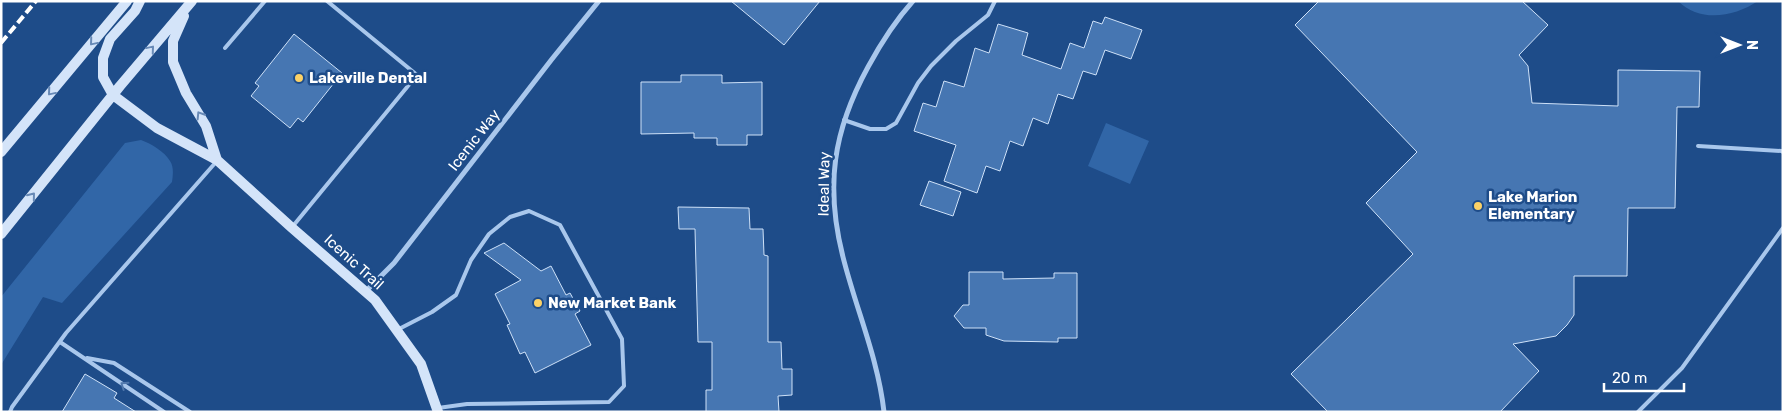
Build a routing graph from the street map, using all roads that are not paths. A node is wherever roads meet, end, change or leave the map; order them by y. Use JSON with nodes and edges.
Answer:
{"nodes":[{"id":1,"x":127,"y":1,"type":"edge"},
{"id":2,"x":140,"y":1,"type":"edge"},
{"id":3,"x":265,"y":1,"type":"edge"},
{"id":4,"x":327,"y":1,"type":"edge"},
{"id":5,"x":600,"y":1,"type":"edge"},
{"id":6,"x":913,"y":1,"type":"edge"},
{"id":7,"x":995,"y":1,"type":"edge"},
{"id":8,"x":190,"y":3,"type":"edge"},
{"id":9,"x":225,"y":48,"type":"dead end"},
{"id":10,"x":113,"y":94,"type":"junction"},
{"id":11,"x":844,"y":120,"type":"junction"},
{"id":12,"x":1698,"y":146,"type":"dead end"},
{"id":13,"x":1,"y":152,"type":"edge"},
{"id":14,"x":1783,"y":152,"type":"edge"},
{"id":15,"x":217,"y":160,"type":"junction"},
{"id":16,"x":291,"y":227,"type":"junction"},
{"id":17,"x":1783,"y":228,"type":"edge"},
{"id":18,"x":1,"y":234,"type":"edge"},
{"id":19,"x":366,"y":291,"type":"junction"},
{"id":20,"x":397,"y":330,"type":"junction"},
{"id":21,"x":60,"y":342,"type":"junction"},
{"id":22,"x":84,"y":358,"type":"junction"},
{"id":23,"x":438,"y":410,"type":"edge"},
{"id":24,"x":10,"y":412,"type":"edge"},
{"id":25,"x":164,"y":412,"type":"edge"},
{"id":26,"x":190,"y":412,"type":"edge"},
{"id":27,"x":884,"y":412,"type":"edge"},
{"id":28,"x":1638,"y":412,"type":"edge"}],
"edges":[{"from":1,"to":13,"type":"street","one_way":true},
{"from":2,"to":10,"type":"street"},
{"from":3,"to":9,"type":"lane"},
{"from":4,"to":16,"type":"lane"},
{"from":5,"to":19,"type":"street","name":"Icenic Way"},
{"from":6,"to":11,"type":"street","name":"Ideal Way"},
{"from":7,"to":11,"type":"lane"},
{"from":10,"to":8,"type":"street","one_way":true},
{"from":15,"to":8,"type":"street","name":"Icenic Trail","one_way":true},
{"from":10,"to":15,"type":"street","name":"Icenic Trail"},
{"from":18,"to":10,"type":"street","one_way":true},
{"from":11,"to":27,"type":"street","name":"Ideal Way"},
{"from":12,"to":14,"type":"lane"},
{"from":15,"to":16,"type":"street","name":"Icenic Trail"},
{"from":15,"to":21,"type":"lane"},
{"from":16,"to":19,"type":"street","name":"Icenic Trail"},
{"from":17,"to":28,"type":"lane"},
{"from":19,"to":20,"type":"street","name":"Icenic Trail"},
{"from":20,"to":23,"type":"street","name":"Icenic Trail"},
{"from":20,"to":23,"type":"lane"},
{"from":21,"to":22,"type":"lane"},
{"from":21,"to":24,"type":"lane"},
{"from":25,"to":22,"type":"lane","one_way":true},
{"from":22,"to":26,"type":"lane"}]}
